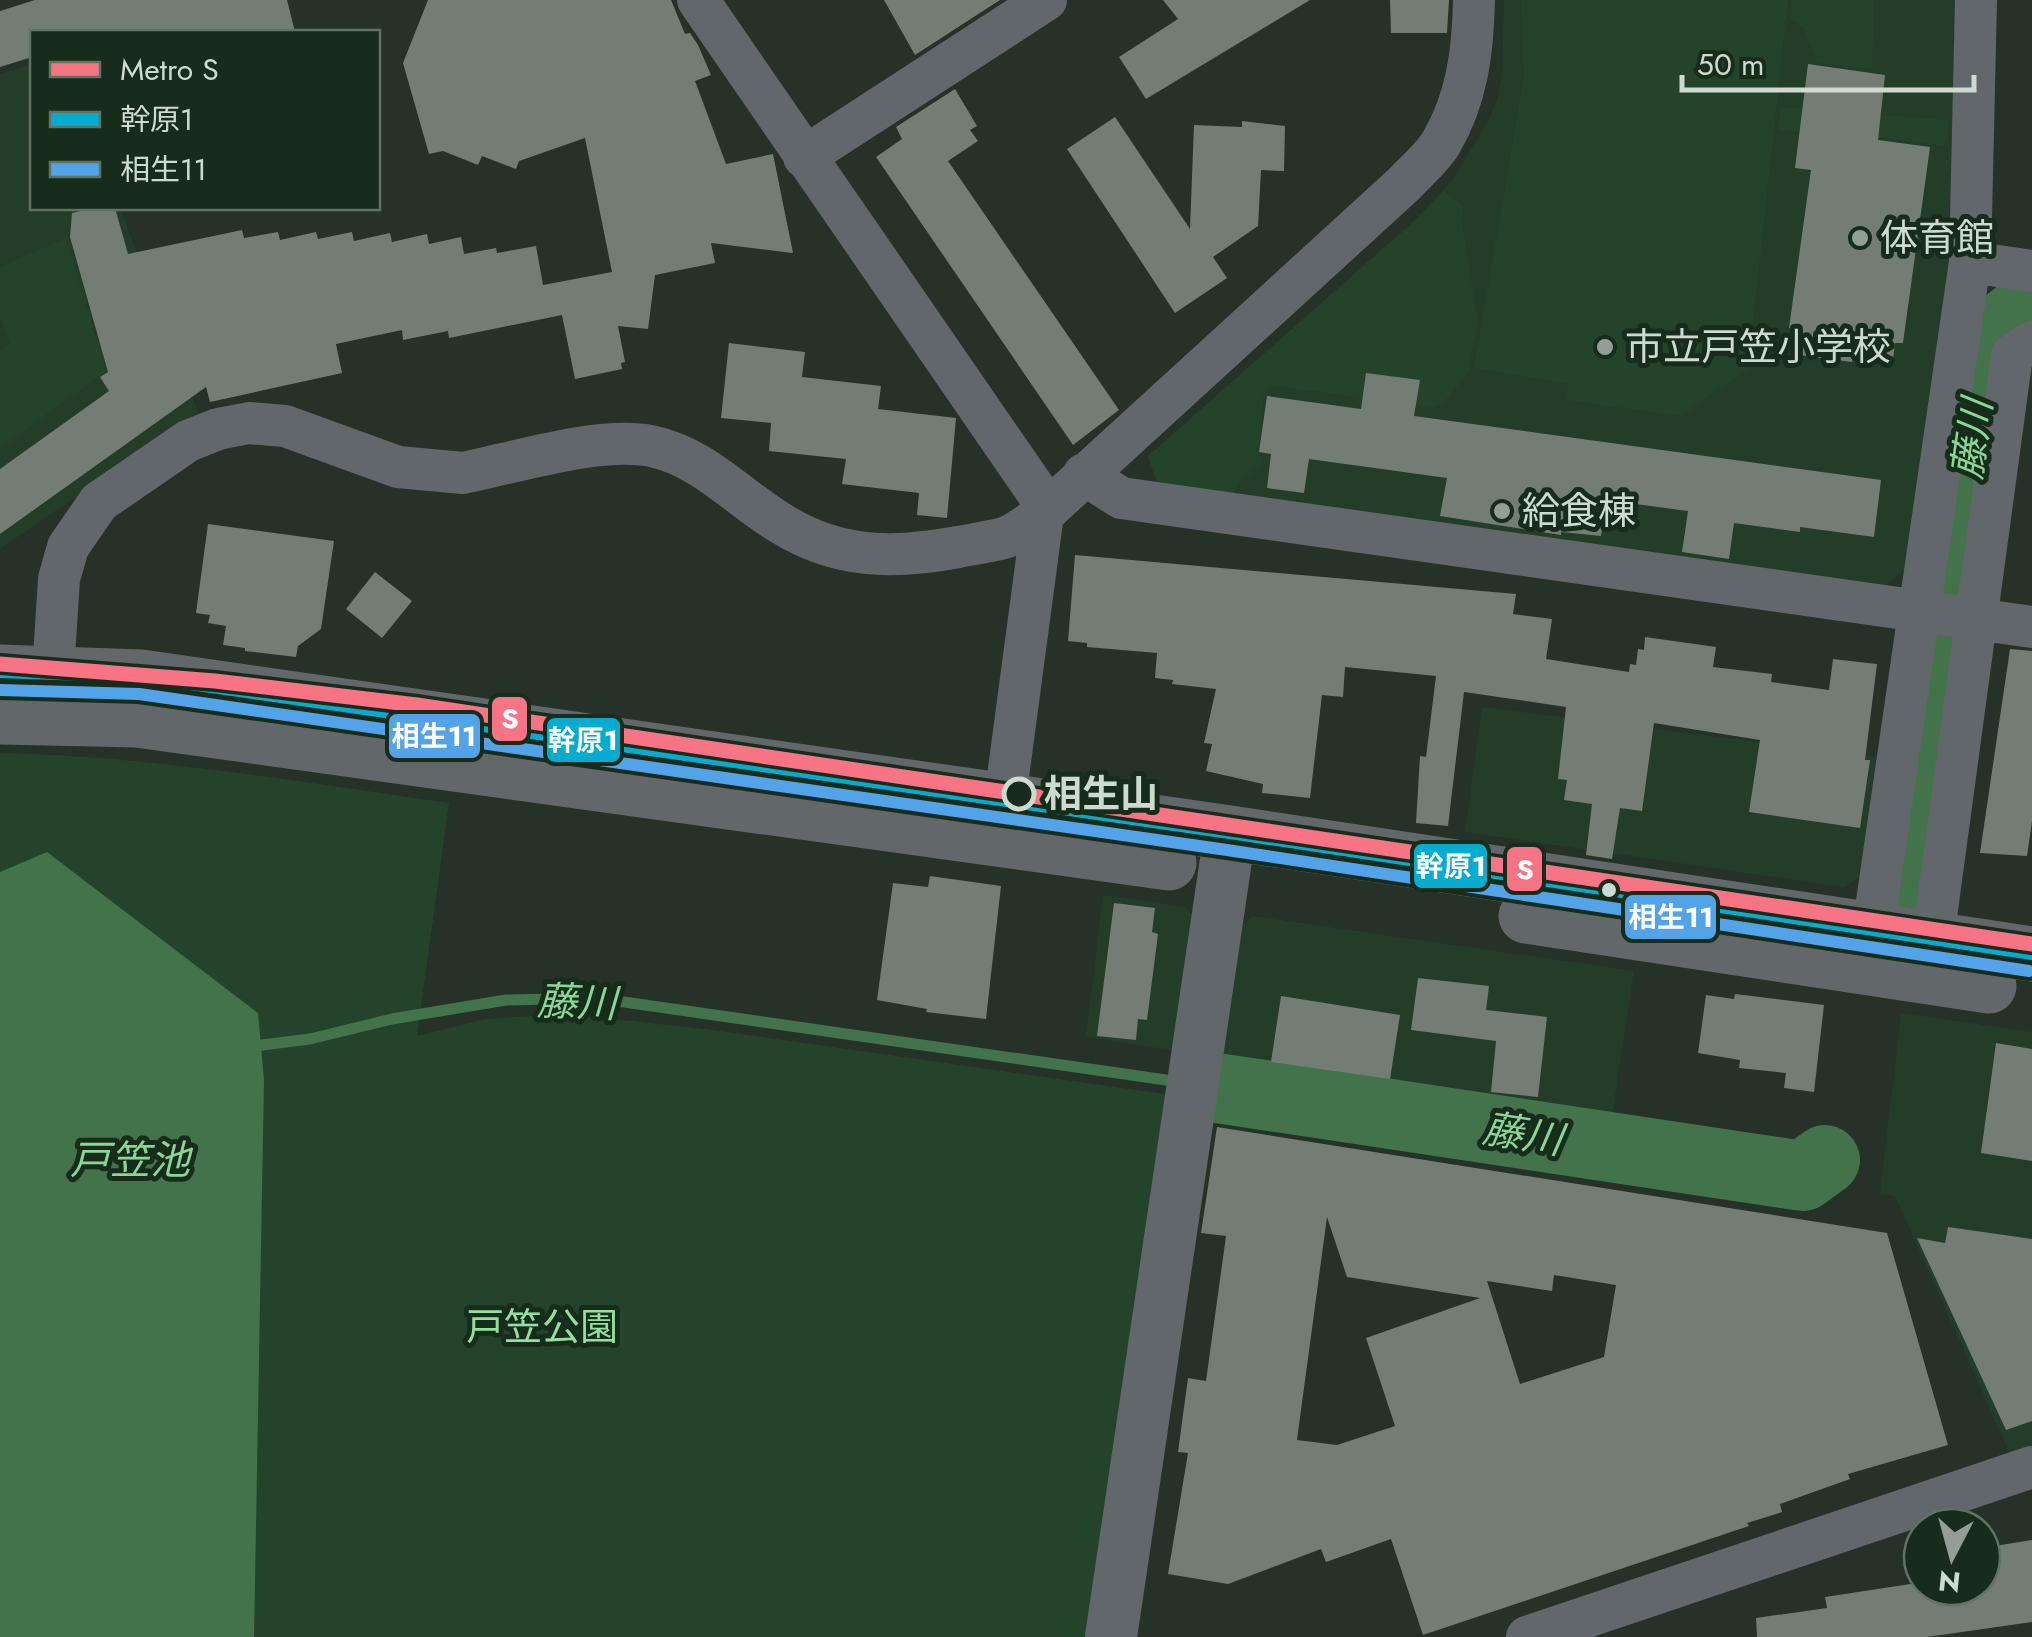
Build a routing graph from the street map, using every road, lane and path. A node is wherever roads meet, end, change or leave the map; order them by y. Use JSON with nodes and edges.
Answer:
{"nodes":[{"id":1,"x":698,"y":0,"type":"edge"},
{"id":2,"x":1474,"y":0,"type":"edge"},
{"id":3,"x":1976,"y":0,"type":"edge"},
{"id":4,"x":1027,"y":5,"type":"edge"},
{"id":5,"x":804,"y":157,"type":"junction"},
{"id":6,"x":1970,"y":262,"type":"junction"},
{"id":7,"x":2032,"y":271,"type":"edge"},
{"id":8,"x":2032,"y":342,"type":"edge"},
{"id":9,"x":1084,"y":474,"type":"junction"},
{"id":10,"x":1045,"y":511,"type":"junction"},
{"id":11,"x":1946,"y":614,"type":"junction"},
{"id":12,"x":2032,"y":627,"type":"edge"},
{"id":13,"x":26,"y":672,"type":"edge"},
{"id":14,"x":0,"y":717,"type":"edge"},
{"id":15,"x":1002,"y":820,"type":"junction"},
{"id":16,"x":1228,"y":852,"type":"junction"},
{"id":17,"x":1873,"y":929,"type":"junction"},
{"id":18,"x":1933,"y":939,"type":"junction"},
{"id":19,"x":2032,"y":954,"type":"edge"},
{"id":20,"x":2032,"y":992,"type":"edge"},
{"id":21,"x":2032,"y":1467,"type":"edge"},
{"id":22,"x":1111,"y":1637,"type":"edge"},
{"id":23,"x":1527,"y":1637,"type":"edge"}],
"edges":[{"from":1,"to":5,"type":"street"},
{"from":2,"to":9,"type":"street"},
{"from":3,"to":6,"type":"street"},
{"from":4,"to":5,"type":"street"},
{"from":5,"to":10,"type":"street"},
{"from":6,"to":7,"type":"street"},
{"from":6,"to":11,"type":"street"},
{"from":8,"to":11,"type":"street"},
{"from":9,"to":10,"type":"street"},
{"from":9,"to":11,"type":"street"},
{"from":10,"to":13,"type":"street"},
{"from":10,"to":15,"type":"street"},
{"from":11,"to":12,"type":"street"},
{"from":11,"to":17,"type":"street"},
{"from":11,"to":18,"type":"street"},
{"from":13,"to":15,"type":"main road"},
{"from":14,"to":15,"type":"main road"},
{"from":15,"to":16,"type":"main road"},
{"from":16,"to":17,"type":"main road"},
{"from":16,"to":20,"type":"main road"},
{"from":16,"to":22,"type":"street"},
{"from":17,"to":18,"type":"main road"},
{"from":18,"to":19,"type":"main road"},
{"from":21,"to":23,"type":"street"}]}
